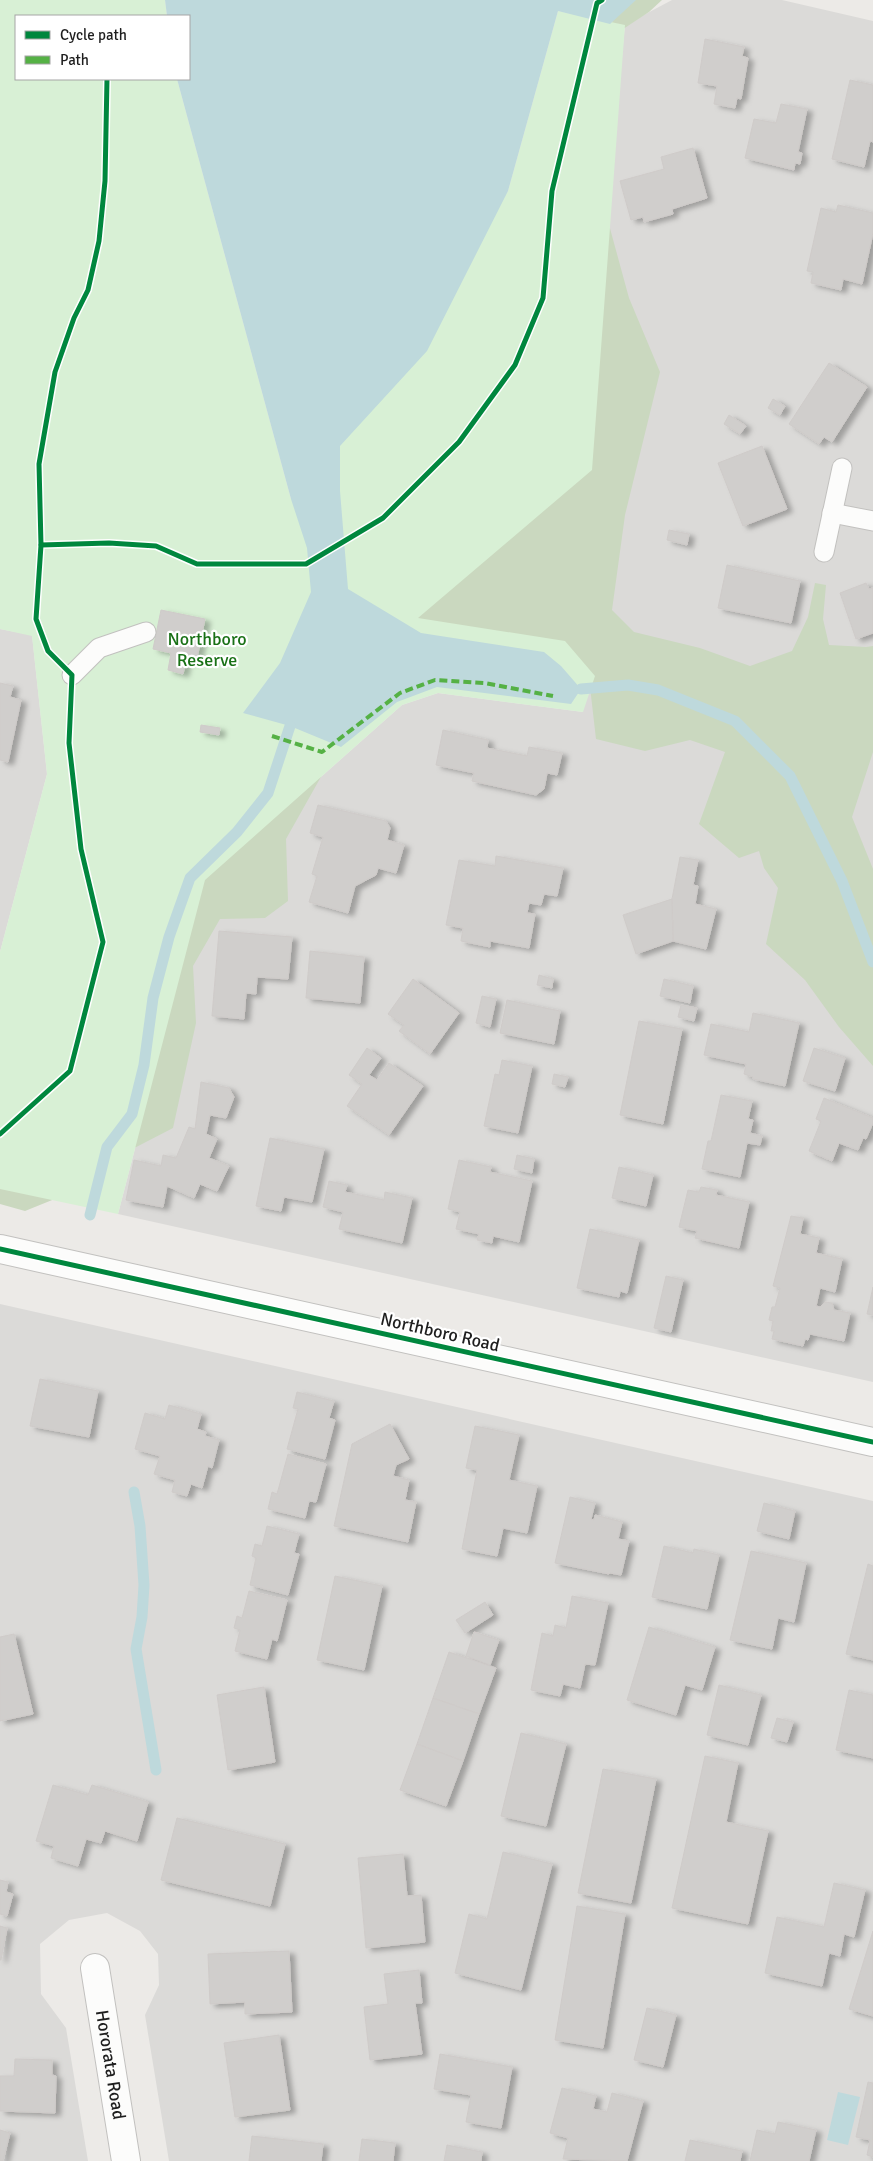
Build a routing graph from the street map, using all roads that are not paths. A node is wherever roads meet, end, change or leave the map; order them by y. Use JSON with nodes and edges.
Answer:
{"nodes":[{"id":1,"x":842,"y":468,"type":"dead end"},
{"id":2,"x":832,"y":513,"type":"junction"},
{"id":3,"x":873,"y":521,"type":"edge"},
{"id":4,"x":824,"y":552,"type":"dead end"},
{"id":5,"x":146,"y":632,"type":"dead end"},
{"id":6,"x":72,"y":675,"type":"dead end"},
{"id":7,"x":0,"y":1248,"type":"edge"},
{"id":8,"x":873,"y":1442,"type":"edge"},
{"id":9,"x":95,"y":1968,"type":"dead end"},
{"id":10,"x":126,"y":2161,"type":"edge"}],
"edges":[{"from":1,"to":2,"type":"lane"},
{"from":2,"to":3,"type":"lane"},
{"from":2,"to":4,"type":"lane"},
{"from":5,"to":6,"type":"lane"},
{"from":7,"to":8,"type":"street","name":"Northboro Road"},
{"from":9,"to":10,"type":"street","name":"Hororata Road"}]}
